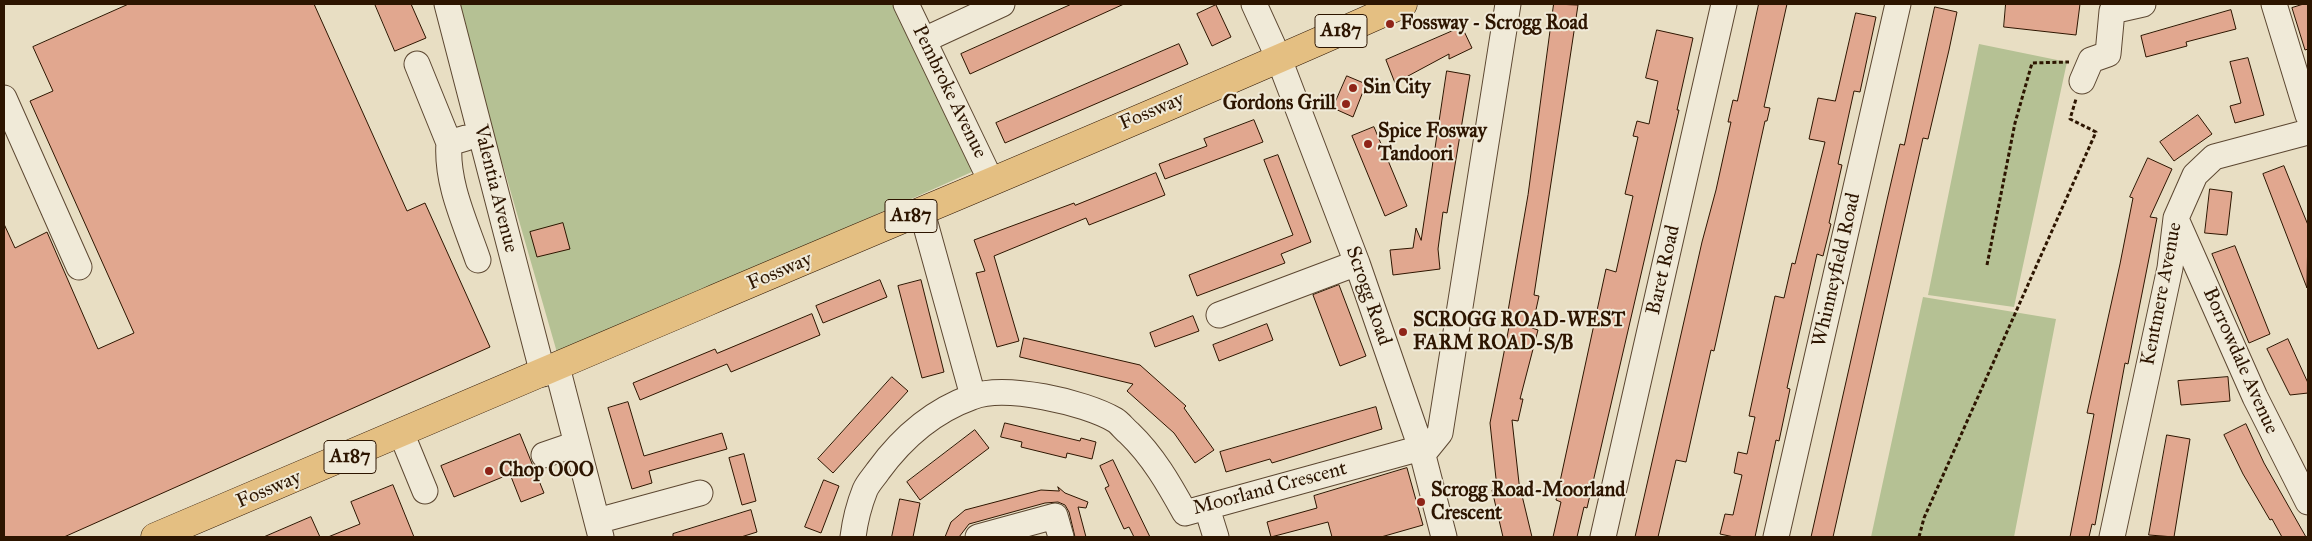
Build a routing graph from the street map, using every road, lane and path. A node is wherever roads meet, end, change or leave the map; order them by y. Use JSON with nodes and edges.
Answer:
{"nodes":[{"id":1,"x":447,"y":4,"type":"edge"},
{"id":2,"x":906,"y":4,"type":"edge"},
{"id":3,"x":1002,"y":4,"type":"edge"},
{"id":4,"x":1254,"y":4,"type":"edge"},
{"id":5,"x":1403,"y":4,"type":"edge"},
{"id":6,"x":1724,"y":4,"type":"edge"},
{"id":7,"x":1898,"y":4,"type":"edge"},
{"id":8,"x":2143,"y":4,"type":"edge"},
{"id":9,"x":2274,"y":4,"type":"edge"},
{"id":10,"x":1505,"y":7,"type":"edge"},
{"id":11,"x":924,"y":40,"type":"junction"},
{"id":12,"x":1279,"y":59,"type":"junction"},
{"id":13,"x":417,"y":64,"type":"dead end"},
{"id":14,"x":2086,"y":71,"type":"junction"},
{"id":15,"x":4,"y":98,"type":"edge"},
{"id":16,"x":2308,"y":115,"type":"edge"},
{"id":17,"x":2308,"y":132,"type":"edge"},
{"id":18,"x":481,"y":134,"type":"junction"},
{"id":19,"x":449,"y":143,"type":"junction"},
{"id":20,"x":991,"y":181,"type":"junction"},
{"id":21,"x":922,"y":212,"type":"junction"},
{"id":22,"x":2176,"y":218,"type":"junction"},
{"id":23,"x":478,"y":260,"type":"dead end"},
{"id":24,"x":1357,"y":263,"type":"junction"},
{"id":25,"x":1987,"y":265,"type":"dead end"},
{"id":26,"x":79,"y":267,"type":"dead end"},
{"id":27,"x":1219,"y":315,"type":"dead end"},
{"id":28,"x":550,"y":370,"type":"junction"},
{"id":29,"x":973,"y":396,"type":"junction"},
{"id":30,"x":402,"y":435,"type":"junction"},
{"id":31,"x":576,"y":444,"type":"junction"},
{"id":32,"x":1422,"y":451,"type":"junction"},
{"id":33,"x":544,"y":455,"type":"dead end"},
{"id":34,"x":425,"y":491,"type":"dead end"},
{"id":35,"x":700,"y":493,"type":"dead end"},
{"id":36,"x":2308,"y":502,"type":"edge"},
{"id":37,"x":1207,"y":508,"type":"junction"},
{"id":38,"x":599,"y":529,"type":"edge"},
{"id":39,"x":155,"y":537,"type":"edge"},
{"id":40,"x":853,"y":537,"type":"edge"},
{"id":41,"x":978,"y":537,"type":"edge"},
{"id":42,"x":1060,"y":537,"type":"edge"},
{"id":43,"x":1216,"y":537,"type":"edge"},
{"id":44,"x":1444,"y":537,"type":"edge"},
{"id":45,"x":1603,"y":537,"type":"edge"},
{"id":46,"x":1776,"y":537,"type":"edge"},
{"id":47,"x":1919,"y":537,"type":"edge"},
{"id":48,"x":2112,"y":537,"type":"edge"}],
"edges":[{"from":1,"to":18,"type":"street","name":"Valentia Avenue"},
{"from":2,"to":11,"type":"street","name":"Pembroke Avenue"},
{"from":3,"to":11,"type":"street"},
{"from":4,"to":12,"type":"street","name":"Scrogg Road"},
{"from":5,"to":12,"type":"main road","name":"Fossway","number":"A187"},
{"from":6,"to":45,"type":"street","name":"Baret Road"},
{"from":7,"to":46,"type":"street","name":"Whinneyfield Road"},
{"from":8,"to":14,"type":"street"},
{"from":9,"to":16,"type":"street"},
{"from":10,"to":32,"type":"street"},
{"from":11,"to":20,"type":"street","name":"Pembroke Avenue"},
{"from":12,"to":20,"type":"main road","name":"Fossway","number":"A187"},
{"from":12,"to":24,"type":"street","name":"Scrogg Road"},
{"from":13,"to":19,"type":"street"},
{"from":14,"to":25,"type":"path"},
{"from":14,"to":47,"type":"path"},
{"from":15,"to":26,"type":"street"},
{"from":17,"to":22,"type":"street","name":"Kentmere Avenue"},
{"from":18,"to":19,"type":"street"},
{"from":18,"to":28,"type":"street","name":"Valentia Avenue"},
{"from":19,"to":23,"type":"street"},
{"from":20,"to":21,"type":"main road","name":"Fossway","number":"A187"},
{"from":21,"to":28,"type":"main road","name":"Fossway","number":"A187"},
{"from":21,"to":29,"type":"street"},
{"from":22,"to":36,"type":"street","name":"Borrowdale Avenue"},
{"from":22,"to":48,"type":"street","name":"Kentmere Avenue"},
{"from":24,"to":27,"type":"street"},
{"from":24,"to":32,"type":"street","name":"Scrogg Road"},
{"from":28,"to":30,"type":"main road","name":"Fossway","number":"A187"},
{"from":28,"to":31,"type":"street","name":"Valentia Avenue"},
{"from":29,"to":37,"type":"street","name":"Moorland Crescent"},
{"from":29,"to":40,"type":"street","name":"Moorland Crescent"},
{"from":30,"to":34,"type":"street"},
{"from":30,"to":39,"type":"main road","name":"Fossway","number":"A187"},
{"from":31,"to":33,"type":"street"},
{"from":31,"to":38,"type":"street","name":"Valentia Avenue"},
{"from":32,"to":37,"type":"street","name":"Moorland Crescent"},
{"from":32,"to":44,"type":"street","name":"Scrogg Road"},
{"from":35,"to":38,"type":"street"},
{"from":37,"to":43,"type":"street"},
{"from":41,"to":42,"type":"street"}]}
